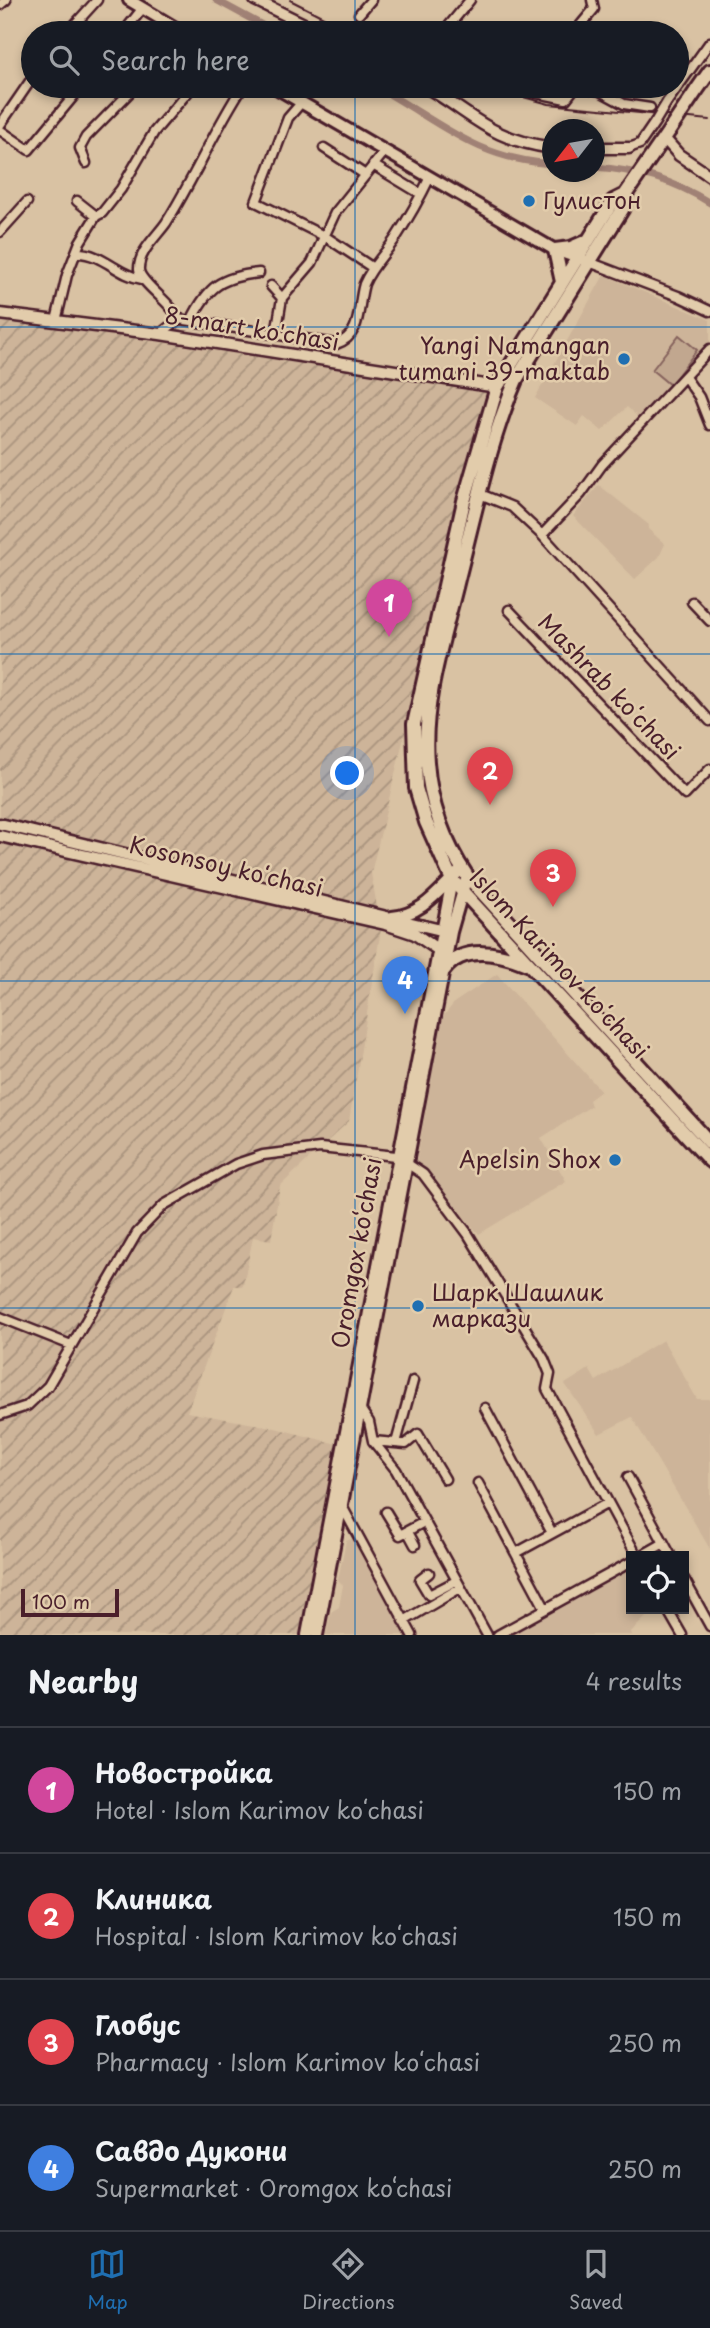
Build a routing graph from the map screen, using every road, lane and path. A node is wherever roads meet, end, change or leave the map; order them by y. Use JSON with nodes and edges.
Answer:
{"nodes":[{"id":1,"x":6,"y":0,"type":"edge"},
{"id":2,"x":97,"y":0,"type":"edge"},
{"id":3,"x":129,"y":0,"type":"edge"},
{"id":4,"x":255,"y":0,"type":"edge"},
{"id":5,"x":371,"y":0,"type":"edge"},
{"id":6,"x":470,"y":0,"type":"edge"},
{"id":7,"x":592,"y":0,"type":"edge"},
{"id":8,"x":0,"y":5,"type":"edge"},
{"id":9,"x":142,"y":9,"type":"junction"},
{"id":10,"x":359,"y":14,"type":"dead end"},
{"id":11,"x":78,"y":21,"type":"edge"},
{"id":12,"x":132,"y":21,"type":"edge"},
{"id":13,"x":162,"y":21,"type":"edge"},
{"id":14,"x":297,"y":21,"type":"edge"},
{"id":15,"x":453,"y":21,"type":"edge"},
{"id":16,"x":584,"y":21,"type":"edge"},
{"id":17,"x":710,"y":42,"type":"edge"},
{"id":18,"x":689,"y":71,"type":"edge"},
{"id":19,"x":710,"y":71,"type":"edge"},
{"id":20,"x":710,"y":77,"type":"edge"},
{"id":21,"x":696,"y":91,"type":"junction"},
{"id":22,"x":21,"y":94,"type":"edge"},
{"id":23,"x":72,"y":98,"type":"edge"},
{"id":24,"x":124,"y":98,"type":"edge"},
{"id":25,"x":183,"y":98,"type":"edge"},
{"id":26,"x":236,"y":98,"type":"edge"},
{"id":27,"x":293,"y":98,"type":"edge"},
{"id":28,"x":442,"y":98,"type":"edge"},
{"id":29,"x":610,"y":98,"type":"edge"},
{"id":30,"x":670,"y":98,"type":"edge"},
{"id":31,"x":302,"y":103,"type":"junction"},
{"id":32,"x":650,"y":107,"type":"dead end"},
{"id":33,"x":0,"y":125,"type":"edge"},
{"id":34,"x":0,"y":130,"type":"edge"},
{"id":35,"x":664,"y":139,"type":"junction"},
{"id":36,"x":542,"y":147,"type":"edge"},
{"id":37,"x":324,"y":148,"type":"dead end"},
{"id":38,"x":605,"y":148,"type":"edge"},
{"id":39,"x":629,"y":148,"type":"joint"},
{"id":40,"x":385,"y":151,"type":"junction"},
{"id":41,"x":86,"y":163,"type":"dead end"},
{"id":42,"x":373,"y":165,"type":"junction"},
{"id":43,"x":364,"y":174,"type":"junction"},
{"id":44,"x":710,"y":176,"type":"edge"},
{"id":45,"x":430,"y":177,"type":"junction"},
{"id":46,"x":421,"y":194,"type":"junction"},
{"id":47,"x":625,"y":195,"type":"junction"},
{"id":48,"x":77,"y":201,"type":"dead end"},
{"id":49,"x":27,"y":202,"type":"dead end"},
{"id":50,"x":96,"y":216,"type":"junction"},
{"id":51,"x":0,"y":232,"type":"edge"},
{"id":52,"x":326,"y":237,"type":"junction"},
{"id":53,"x":587,"y":241,"type":"junction"},
{"id":54,"x":555,"y":250,"type":"junction"},
{"id":55,"x":78,"y":253,"type":"junction"},
{"id":56,"x":583,"y":260,"type":"junction"},
{"id":57,"x":373,"y":268,"type":"junction"},
{"id":58,"x":259,"y":272,"type":"dead end"},
{"id":59,"x":142,"y":279,"type":"junction"},
{"id":60,"x":562,"y":282,"type":"junction"},
{"id":61,"x":271,"y":286,"type":"dead end"},
{"id":62,"x":282,"y":298,"type":"junction"},
{"id":63,"x":710,"y":311,"type":"edge"},
{"id":64,"x":0,"y":314,"type":"edge"},
{"id":65,"x":179,"y":319,"type":"junction"},
{"id":66,"x":56,"y":321,"type":"junction"},
{"id":67,"x":191,"y":321,"type":"junction"},
{"id":68,"x":160,"y":334,"type":"junction"},
{"id":69,"x":276,"y":334,"type":"junction"},
{"id":70,"x":710,"y":349,"type":"edge"},
{"id":71,"x":685,"y":377,"type":"junction"},
{"id":72,"x":497,"y":387,"type":"junction"},
{"id":73,"x":707,"y":404,"type":"edge"},
{"id":74,"x":710,"y":425,"type":"edge"},
{"id":75,"x":480,"y":494,"type":"junction"},
{"id":76,"x":542,"y":535,"type":"junction"},
{"id":77,"x":692,"y":602,"type":"dead end"},
{"id":78,"x":509,"y":610,"type":"dead end"},
{"id":79,"x":710,"y":621,"type":"edge"},
{"id":80,"x":710,"y":721,"type":"edge"},
{"id":81,"x":710,"y":769,"type":"edge"},
{"id":82,"x":0,"y":824,"type":"edge"},
{"id":83,"x":0,"y":836,"type":"edge"},
{"id":84,"x":465,"y":872,"type":"junction"},
{"id":85,"x":452,"y":880,"type":"junction"},
{"id":86,"x":461,"y":891,"type":"junction"},
{"id":87,"x":392,"y":917,"type":"junction"},
{"id":88,"x":445,"y":931,"type":"junction"},
{"id":89,"x":437,"y":949,"type":"junction"},
{"id":90,"x":531,"y":965,"type":"junction"},
{"id":91,"x":444,"y":970,"type":"junction"},
{"id":92,"x":710,"y":1143,"type":"edge"},
{"id":93,"x":396,"y":1156,"type":"junction"},
{"id":94,"x":710,"y":1161,"type":"edge"},
{"id":95,"x":407,"y":1163,"type":"junction"},
{"id":96,"x":0,"y":1317,"type":"edge"},
{"id":97,"x":71,"y":1345,"type":"junction"},
{"id":98,"x":413,"y":1381,"type":"dead end"},
{"id":99,"x":485,"y":1408,"type":"dead end"},
{"id":100,"x":361,"y":1410,"type":"junction"},
{"id":101,"x":0,"y":1415,"type":"edge"},
{"id":102,"x":373,"y":1441,"type":"junction"},
{"id":103,"x":396,"y":1443,"type":"junction"},
{"id":104,"x":628,"y":1477,"type":"dead end"},
{"id":105,"x":445,"y":1479,"type":"dead end"},
{"id":106,"x":478,"y":1483,"type":"dead end"},
{"id":107,"x":340,"y":1486,"type":"junction"},
{"id":108,"x":608,"y":1503,"type":"junction"},
{"id":109,"x":342,"y":1508,"type":"junction"},
{"id":110,"x":386,"y":1511,"type":"dead end"},
{"id":111,"x":425,"y":1522,"type":"junction"},
{"id":112,"x":408,"y":1532,"type":"junction"},
{"id":113,"x":552,"y":1533,"type":"junction"},
{"id":114,"x":664,"y":1543,"type":"junction"},
{"id":115,"x":415,"y":1545,"type":"dead end"},
{"id":116,"x":636,"y":1551,"type":"edge"},
{"id":117,"x":649,"y":1551,"type":"edge"},
{"id":118,"x":668,"y":1551,"type":"edge"},
{"id":119,"x":516,"y":1553,"type":"junction"},
{"id":120,"x":626,"y":1565,"type":"edge"},
{"id":121,"x":429,"y":1573,"type":"dead end"},
{"id":122,"x":458,"y":1585,"type":"junction"},
{"id":123,"x":689,"y":1587,"type":"edge"},
{"id":124,"x":545,"y":1608,"type":"junction"},
{"id":125,"x":670,"y":1614,"type":"edge"},
{"id":126,"x":404,"y":1620,"type":"junction"},
{"id":127,"x":710,"y":1626,"type":"edge"},
{"id":128,"x":306,"y":1635,"type":"edge"},
{"id":129,"x":317,"y":1635,"type":"edge"},
{"id":130,"x":412,"y":1635,"type":"edge"},
{"id":131,"x":487,"y":1635,"type":"edge"},
{"id":132,"x":498,"y":1635,"type":"edge"},
{"id":133,"x":682,"y":1635,"type":"edge"}],
"edges":[{"from":1,"to":8,"type":"street"},
{"from":2,"to":11,"type":"street"},
{"from":3,"to":9,"type":"main road"},
{"from":4,"to":14,"type":"street"},
{"from":5,"to":10,"type":"street"},
{"from":6,"to":15,"type":"street"},
{"from":7,"to":16,"type":"street"},
{"from":9,"to":12,"type":"street"},
{"from":9,"to":13,"type":"main road"},
{"from":17,"to":18,"type":"street","bridge":true},
{"from":19,"to":21,"type":"main road"},
{"from":20,"to":21,"type":"main road"},
{"from":21,"to":35,"type":"main road","name":"Islom Karimov koʻchasi","bridge":true},
{"from":22,"to":33,"type":"street"},
{"from":23,"to":34,"type":"street"},
{"from":24,"to":41,"type":"street"},
{"from":25,"to":50,"type":"street"},
{"from":26,"to":59,"type":"street"},
{"from":27,"to":31,"type":"main road"},
{"from":28,"to":36,"type":"street"},
{"from":29,"to":32,"type":"street"},
{"from":30,"to":39,"type":"street","bridge":true},
{"from":31,"to":40,"type":"main road"},
{"from":31,"to":52,"type":"street"},
{"from":35,"to":44,"type":"street"},
{"from":35,"to":47,"type":"main road","name":"Islom Karimov koʻchasi"},
{"from":37,"to":43,"type":"street"},
{"from":38,"to":39,"type":"street"},
{"from":40,"to":42,"type":"street"},
{"from":40,"to":45,"type":"main road"},
{"from":42,"to":43,"type":"street"},
{"from":42,"to":46,"type":"street"},
{"from":43,"to":52,"type":"street"},
{"from":45,"to":46,"type":"street"},
{"from":45,"to":54,"type":"main road"},
{"from":46,"to":57,"type":"street"},
{"from":47,"to":53,"type":"main road","name":"Islom Karimov koʻchasi"},
{"from":47,"to":56,"type":"main road","name":"Islom Karimov koʻchasi"},
{"from":48,"to":50,"type":"street"},
{"from":49,"to":51,"type":"street"},
{"from":50,"to":55,"type":"street"},
{"from":52,"to":57,"type":"street"},
{"from":52,"to":62,"type":"street"},
{"from":53,"to":54,"type":"main road"},
{"from":53,"to":56,"type":"main road","name":"Islom Karimov koʻchasi"},
{"from":54,"to":56,"type":"main road"},
{"from":54,"to":60,"type":"main road"},
{"from":55,"to":59,"type":"street"},
{"from":55,"to":66,"type":"street"},
{"from":56,"to":60,"type":"main road","name":"Islom Karimov koʻchasi"},
{"from":56,"to":63,"type":"street"},
{"from":56,"to":75,"type":"main road","name":"Islom Karimov koʻchasi"},
{"from":57,"to":69,"type":"street"},
{"from":58,"to":67,"type":"street"},
{"from":59,"to":65,"type":"street"},
{"from":60,"to":72,"type":"main road","name":"Islom Karimov koʻchasi"},
{"from":61,"to":62,"type":"street"},
{"from":62,"to":69,"type":"street"},
{"from":64,"to":66,"type":"street","name":"8-mart ko'chasi"},
{"from":65,"to":67,"type":"street"},
{"from":65,"to":68,"type":"street"},
{"from":66,"to":68,"type":"street","name":"8-mart ko'chasi"},
{"from":67,"to":69,"type":"street"},
{"from":68,"to":72,"type":"street","name":"8-mart ko'chasi"},
{"from":70,"to":71,"type":"street"},
{"from":71,"to":73,"type":"street"},
{"from":71,"to":76,"type":"street"},
{"from":72,"to":85,"type":"main road","name":"Islom Karimov koʻchasi"},
{"from":73,"to":74,"type":"street"},
{"from":75,"to":76,"type":"street"},
{"from":75,"to":84,"type":"main road","name":"Islom Karimov koʻchasi"},
{"from":76,"to":80,"type":"street"},
{"from":77,"to":79,"type":"street"},
{"from":78,"to":81,"type":"street","name":"Mashrab koʻchasi"},
{"from":82,"to":87,"type":"street","name":"Kosonsoy koʻchasi"},
{"from":83,"to":89,"type":"street","name":"Kosonsoy koʻchasi"},
{"from":84,"to":85,"type":"main road"},
{"from":84,"to":86,"type":"main road","name":"Oromgox ko‘chasi"},
{"from":84,"to":92,"type":"main road","name":"Islom Karimov koʻchasi"},
{"from":85,"to":86,"type":"main road","name":"Islom Karimov koʻchasi"},
{"from":85,"to":87,"type":"main road"},
{"from":85,"to":88,"type":"main road","name":"Oromgox ko‘chasi"},
{"from":86,"to":88,"type":"main road","name":"Oromgox ko‘chasi"},
{"from":86,"to":90,"type":"main road","name":"Islom Karimov koʻchasi"},
{"from":87,"to":88,"type":"street","name":"Kosonsoy koʻchasi"},
{"from":88,"to":89,"type":"main road","name":"Oromgox ko‘chasi"},
{"from":88,"to":91,"type":"main road","name":"Oromgox ko‘chasi"},
{"from":89,"to":93,"type":"main road","name":"Oromgox ko‘chasi"},
{"from":90,"to":91,"type":"main road"},
{"from":90,"to":94,"type":"main road","name":"Islom Karimov koʻchasi"},
{"from":91,"to":95,"type":"main road","name":"Oromgox ko‘chasi"},
{"from":93,"to":95,"type":"street"},
{"from":93,"to":97,"type":"street"},
{"from":93,"to":107,"type":"main road","name":"Oromgox ko‘chasi"},
{"from":95,"to":100,"type":"main road","name":"Oromgox ko‘chasi"},
{"from":95,"to":108,"type":"street"},
{"from":96,"to":97,"type":"street"},
{"from":97,"to":101,"type":"street"},
{"from":98,"to":103,"type":"street"},
{"from":99,"to":113,"type":"street"},
{"from":100,"to":102,"type":"street"},
{"from":100,"to":107,"type":"main road","name":"Oromgox ko‘chasi"},
{"from":102,"to":103,"type":"street"},
{"from":102,"to":111,"type":"street"},
{"from":103,"to":105,"type":"street"},
{"from":104,"to":114,"type":"street"},
{"from":106,"to":119,"type":"street"},
{"from":107,"to":109,"type":"main road","name":"Oromgox ko‘chasi"},
{"from":107,"to":128,"type":"main road","name":"Oromgox ko‘chasi"},
{"from":108,"to":113,"type":"street"},
{"from":108,"to":116,"type":"street"},
{"from":109,"to":126,"type":"street"},
{"from":109,"to":129,"type":"main road","name":"Oromgox ko‘chasi"},
{"from":110,"to":112,"type":"street"},
{"from":111,"to":112,"type":"street"},
{"from":111,"to":122,"type":"street"},
{"from":112,"to":115,"type":"street"},
{"from":113,"to":119,"type":"street"},
{"from":114,"to":117,"type":"street"},
{"from":114,"to":118,"type":"street"},
{"from":119,"to":124,"type":"street"},
{"from":120,"to":124,"type":"street"},
{"from":121,"to":122,"type":"street"},
{"from":122,"to":126,"type":"street"},
{"from":122,"to":131,"type":"street"},
{"from":123,"to":127,"type":"street"},
{"from":124,"to":132,"type":"street"},
{"from":125,"to":133,"type":"street"},
{"from":126,"to":130,"type":"street"}]}
